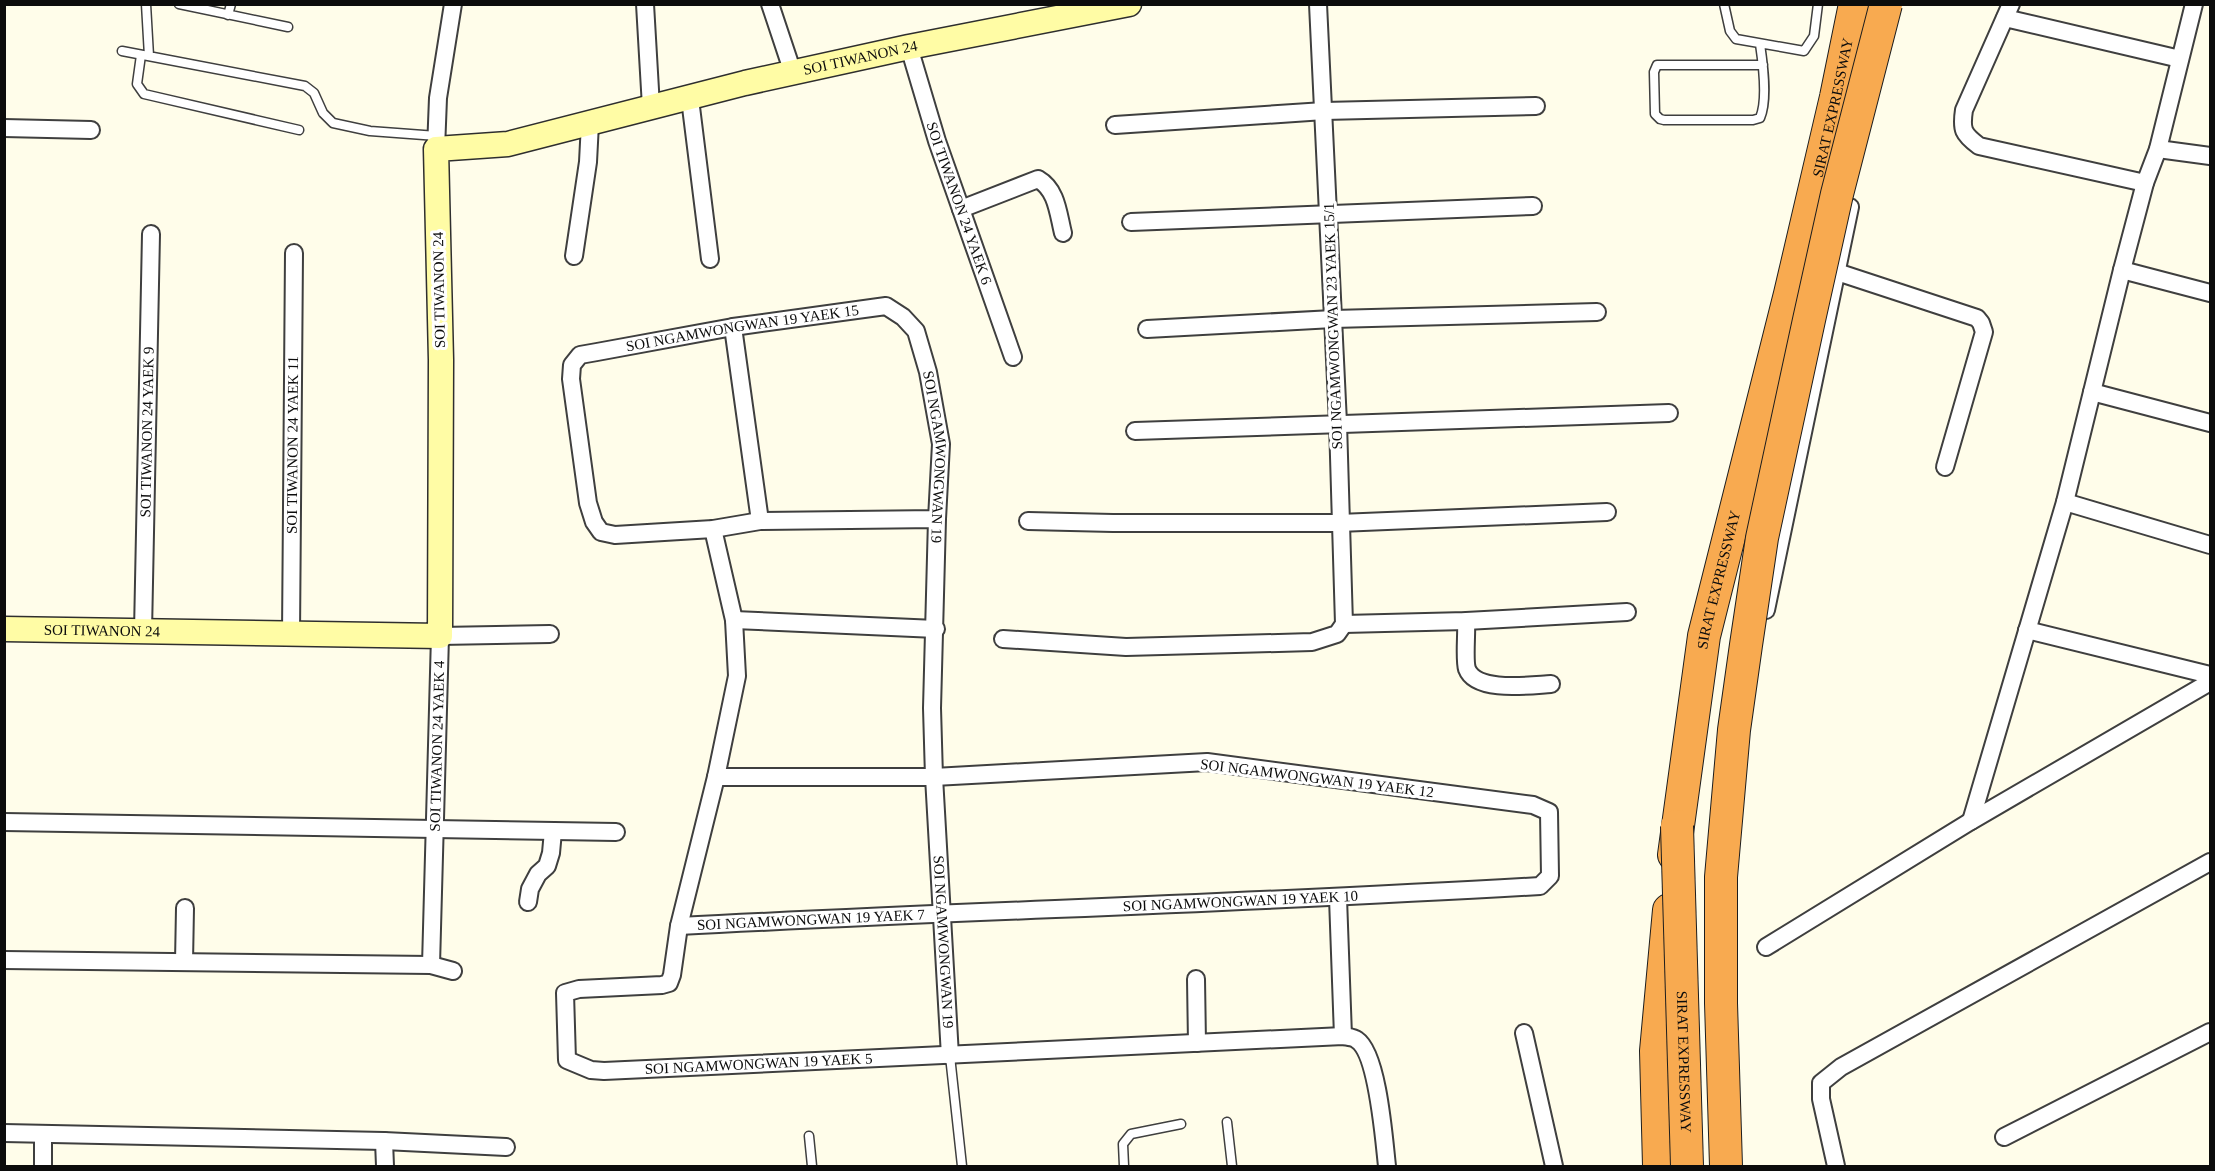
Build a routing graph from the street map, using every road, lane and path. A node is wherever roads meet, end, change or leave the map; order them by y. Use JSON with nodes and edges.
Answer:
{"nodes":[{"id":1,"x":146,"y":4,"type":"edge"},
{"id":2,"x":179,"y":4,"type":"edge"},
{"id":3,"x":231,"y":4,"type":"edge"},
{"id":4,"x":453,"y":4,"type":"edge"},
{"id":5,"x":645,"y":4,"type":"edge"},
{"id":6,"x":770,"y":4,"type":"edge"},
{"id":7,"x":1128,"y":4,"type":"edge"},
{"id":8,"x":1318,"y":4,"type":"edge"},
{"id":9,"x":1724,"y":4,"type":"edge"},
{"id":10,"x":1818,"y":4,"type":"edge"},
{"id":11,"x":1855,"y":4,"type":"edge"},
{"id":12,"x":1886,"y":4,"type":"edge"},
{"id":13,"x":1891,"y":4,"type":"edge"},
{"id":14,"x":2194,"y":4,"type":"edge"},
{"id":15,"x":2008,"y":11,"type":"edge"},
{"id":16,"x":228,"y":15,"type":"junction"},
{"id":17,"x":288,"y":27,"type":"dead end"},
{"id":18,"x":1760,"y":44,"type":"junction"},
{"id":19,"x":909,"y":48,"type":"junction"},
{"id":20,"x":122,"y":51,"type":"dead end"},
{"id":21,"x":145,"y":56,"type":"junction"},
{"id":22,"x":2180,"y":59,"type":"junction"},
{"id":23,"x":1763,"y":65,"type":"junction"},
{"id":24,"x":793,"y":73,"type":"junction"},
{"id":25,"x":690,"y":99,"type":"junction"},
{"id":26,"x":651,"y":106,"type":"junction"},
{"id":27,"x":1536,"y":106,"type":"dead end"},
{"id":28,"x":1324,"y":111,"type":"junction"},
{"id":29,"x":590,"y":123,"type":"junction"},
{"id":30,"x":1115,"y":125,"type":"dead end"},
{"id":31,"x":4,"y":128,"type":"edge"},
{"id":32,"x":91,"y":130,"type":"dead end"},
{"id":33,"x":298,"y":130,"type":"dead end"},
{"id":34,"x":436,"y":142,"type":"junction"},
{"id":35,"x":2158,"y":149,"type":"junction"},
{"id":36,"x":2211,"y":156,"type":"edge"},
{"id":37,"x":2145,"y":183,"type":"junction"},
{"id":38,"x":1533,"y":206,"type":"dead end"},
{"id":39,"x":960,"y":208,"type":"junction"},
{"id":40,"x":1329,"y":213,"type":"junction"},
{"id":41,"x":1131,"y":222,"type":"dead end"},
{"id":42,"x":1063,"y":232,"type":"dead end"},
{"id":43,"x":151,"y":234,"type":"dead end"},
{"id":44,"x":294,"y":253,"type":"dead end"},
{"id":45,"x":574,"y":256,"type":"dead end"},
{"id":46,"x":710,"y":259,"type":"dead end"},
{"id":47,"x":2122,"y":270,"type":"junction"},
{"id":48,"x":1837,"y":272,"type":"junction"},
{"id":49,"x":2211,"y":293,"type":"edge"},
{"id":50,"x":886,"y":306,"type":"joint"},
{"id":51,"x":1598,"y":312,"type":"dead end"},
{"id":52,"x":1334,"y":319,"type":"junction"},
{"id":53,"x":733,"y":327,"type":"junction"},
{"id":54,"x":1147,"y":329,"type":"dead end"},
{"id":55,"x":1014,"y":357,"type":"dead end"},
{"id":56,"x":2092,"y":392,"type":"junction"},
{"id":57,"x":1669,"y":413,"type":"dead end"},
{"id":58,"x":1338,"y":423,"type":"junction"},
{"id":59,"x":2211,"y":423,"type":"edge"},
{"id":60,"x":1135,"y":431,"type":"dead end"},
{"id":61,"x":1945,"y":467,"type":"dead end"},
{"id":62,"x":2065,"y":502,"type":"junction"},
{"id":63,"x":1607,"y":513,"type":"dead end"},
{"id":64,"x":937,"y":519,"type":"junction"},
{"id":65,"x":760,"y":521,"type":"junction"},
{"id":66,"x":1028,"y":521,"type":"dead end"},
{"id":67,"x":1340,"y":523,"type":"junction"},
{"id":68,"x":713,"y":529,"type":"junction"},
{"id":69,"x":2211,"y":545,"type":"edge"},
{"id":70,"x":1627,"y":612,"type":"dead end"},
{"id":71,"x":734,"y":620,"type":"junction"},
{"id":72,"x":1466,"y":621,"type":"junction"},
{"id":73,"x":1344,"y":624,"type":"junction"},
{"id":74,"x":4,"y":629,"type":"edge"},
{"id":75,"x":936,"y":629,"type":"junction"},
{"id":76,"x":2027,"y":630,"type":"junction"},
{"id":77,"x":143,"y":632,"type":"junction"},
{"id":78,"x":550,"y":634,"type":"dead end"},
{"id":79,"x":291,"y":635,"type":"junction"},
{"id":80,"x":440,"y":636,"type":"junction"},
{"id":81,"x":1003,"y":639,"type":"dead end"},
{"id":82,"x":2211,"y":675,"type":"edge"},
{"id":83,"x":2211,"y":682,"type":"edge"},
{"id":84,"x":1551,"y":684,"type":"dead end"},
{"id":85,"x":716,"y":777,"type":"junction"},
{"id":86,"x":934,"y":777,"type":"junction"},
{"id":87,"x":1971,"y":821,"type":"junction"},
{"id":88,"x":4,"y":822,"type":"edge"},
{"id":89,"x":1677,"y":826,"type":"junction"},
{"id":90,"x":435,"y":828,"type":"junction"},
{"id":91,"x":553,"y":831,"type":"junction"},
{"id":92,"x":616,"y":832,"type":"dead end"},
{"id":93,"x":2211,"y":862,"type":"edge"},
{"id":94,"x":1540,"y":886,"type":"joint"},
{"id":95,"x":1338,"y":898,"type":"junction"},
{"id":96,"x":528,"y":902,"type":"dead end"},
{"id":97,"x":185,"y":908,"type":"dead end"},
{"id":98,"x":942,"y":912,"type":"junction"},
{"id":99,"x":679,"y":926,"type":"junction"},
{"id":100,"x":1766,"y":947,"type":"dead end"},
{"id":101,"x":4,"y":960,"type":"edge"},
{"id":102,"x":184,"y":962,"type":"junction"},
{"id":103,"x":431,"y":965,"type":"junction"},
{"id":104,"x":453,"y":970,"type":"dead end"},
{"id":105,"x":1196,"y":980,"type":"dead end"},
{"id":106,"x":2211,"y":1032,"type":"edge"},
{"id":107,"x":1524,"y":1033,"type":"dead end"},
{"id":108,"x":1343,"y":1036,"type":"junction"},
{"id":109,"x":1197,"y":1043,"type":"junction"},
{"id":110,"x":950,"y":1056,"type":"junction"},
{"id":111,"x":1227,"y":1122,"type":"dead end"},
{"id":112,"x":1181,"y":1124,"type":"dead end"},
{"id":113,"x":4,"y":1133,"type":"edge"},
{"id":114,"x":43,"y":1134,"type":"junction"},
{"id":115,"x":809,"y":1136,"type":"dead end"},
{"id":116,"x":2004,"y":1137,"type":"dead end"},
{"id":117,"x":384,"y":1141,"type":"junction"},
{"id":118,"x":506,"y":1146,"type":"dead end"},
{"id":119,"x":43,"y":1167,"type":"edge"},
{"id":120,"x":385,"y":1167,"type":"edge"},
{"id":121,"x":812,"y":1167,"type":"edge"},
{"id":122,"x":962,"y":1167,"type":"edge"},
{"id":123,"x":1124,"y":1167,"type":"edge"},
{"id":124,"x":1232,"y":1167,"type":"edge"},
{"id":125,"x":1387,"y":1167,"type":"edge"},
{"id":126,"x":1554,"y":1167,"type":"edge"},
{"id":127,"x":1659,"y":1167,"type":"edge"},
{"id":128,"x":1687,"y":1167,"type":"edge"},
{"id":129,"x":1712,"y":1167,"type":"edge"},
{"id":130,"x":1726,"y":1167,"type":"edge"},
{"id":131,"x":1836,"y":1167,"type":"edge"}],
"edges":[{"from":1,"to":21,"type":"lane"},
{"from":2,"to":16,"type":"lane"},
{"from":3,"to":16,"type":"lane"},
{"from":4,"to":34,"type":"street"},
{"from":5,"to":26,"type":"street"},
{"from":6,"to":24,"type":"street"},
{"from":7,"to":19,"type":"street","name":"SOI TIWANON 24"},
{"from":8,"to":28,"type":"street","name":"SOI NGAMWONGWAN 23 YAEK 15/1"},
{"from":9,"to":18,"type":"lane"},
{"from":10,"to":18,"type":"lane"},
{"from":11,"to":89,"type":"highway","name":"SIRAT EXPRESSWAY"},
{"from":12,"to":130,"type":"highway","name":"SIRAT EXPRESSWAY","bridge":true},
{"from":13,"to":48,"type":"street"},
{"from":14,"to":22,"type":"street"},
{"from":15,"to":22,"type":"street"},
{"from":15,"to":37,"type":"street"},
{"from":16,"to":17,"type":"lane"},
{"from":18,"to":23,"type":"lane"},
{"from":19,"to":24,"type":"street","name":"SOI TIWANON 24"},
{"from":19,"to":39,"type":"street","name":"SOI TIWANON 24 YAEK 6"},
{"from":20,"to":21,"type":"lane"},
{"from":21,"to":33,"type":"lane"},
{"from":21,"to":34,"type":"lane"},
{"from":22,"to":35,"type":"street"},
{"from":23,"to":23,"type":"lane"},
{"from":24,"to":25,"type":"street","name":"SOI TIWANON 24"},
{"from":25,"to":26,"type":"street","name":"SOI TIWANON 24"},
{"from":25,"to":46,"type":"street"},
{"from":26,"to":29,"type":"street","name":"SOI TIWANON 24"},
{"from":27,"to":28,"type":"street"},
{"from":28,"to":30,"type":"street"},
{"from":28,"to":40,"type":"street","name":"SOI NGAMWONGWAN 23 YAEK 15/1"},
{"from":29,"to":34,"type":"street","name":"SOI TIWANON 24"},
{"from":29,"to":45,"type":"street"},
{"from":31,"to":32,"type":"street"},
{"from":34,"to":80,"type":"street","name":"SOI TIWANON 24"},
{"from":35,"to":36,"type":"street"},
{"from":35,"to":37,"type":"street"},
{"from":37,"to":47,"type":"street"},
{"from":38,"to":40,"type":"street"},
{"from":39,"to":42,"type":"street"},
{"from":39,"to":55,"type":"street","name":"SOI TIWANON 24 YAEK 6"},
{"from":40,"to":41,"type":"street"},
{"from":40,"to":52,"type":"street","name":"SOI NGAMWONGWAN 23 YAEK 15/1"},
{"from":43,"to":77,"type":"street","name":"SOI TIWANON 24 YAEK 9"},
{"from":44,"to":79,"type":"street","name":"SOI TIWANON 24 YAEK 11"},
{"from":47,"to":49,"type":"street"},
{"from":47,"to":56,"type":"street"},
{"from":48,"to":61,"type":"street"},
{"from":48,"to":129,"type":"street"},
{"from":50,"to":53,"type":"street","name":"SOI NGAMWONGWAN 19 YAEK 15"},
{"from":50,"to":64,"type":"street","name":"SOI NGAMWONGWAN 19"},
{"from":51,"to":52,"type":"street"},
{"from":52,"to":54,"type":"street"},
{"from":52,"to":58,"type":"street","name":"SOI NGAMWONGWAN 23 YAEK 15/1"},
{"from":53,"to":65,"type":"street"},
{"from":53,"to":68,"type":"street","name":"SOI NGAMWONGWAN 19 YAEK 15"},
{"from":56,"to":59,"type":"street"},
{"from":56,"to":62,"type":"street"},
{"from":57,"to":58,"type":"street"},
{"from":58,"to":60,"type":"street"},
{"from":58,"to":67,"type":"street","name":"SOI NGAMWONGWAN 23 YAEK 15/1"},
{"from":62,"to":69,"type":"street"},
{"from":62,"to":76,"type":"street"},
{"from":63,"to":67,"type":"street"},
{"from":64,"to":65,"type":"street"},
{"from":64,"to":75,"type":"street","name":"SOI NGAMWONGWAN 19"},
{"from":65,"to":68,"type":"street"},
{"from":66,"to":67,"type":"street"},
{"from":67,"to":73,"type":"street","name":"SOI NGAMWONGWAN 23 YAEK 15/1"},
{"from":68,"to":71,"type":"street"},
{"from":70,"to":72,"type":"street"},
{"from":71,"to":75,"type":"street"},
{"from":71,"to":85,"type":"street"},
{"from":72,"to":73,"type":"street"},
{"from":72,"to":84,"type":"street"},
{"from":73,"to":81,"type":"street"},
{"from":74,"to":77,"type":"street","name":"SOI TIWANON 24"},
{"from":75,"to":86,"type":"street","name":"SOI NGAMWONGWAN 19"},
{"from":76,"to":82,"type":"street"},
{"from":76,"to":87,"type":"street"},
{"from":77,"to":79,"type":"street","name":"SOI TIWANON 24"},
{"from":78,"to":80,"type":"street"},
{"from":79,"to":80,"type":"street","name":"SOI TIWANON 24"},
{"from":80,"to":90,"type":"street","name":"SOI TIWANON 24 YAEK 4"},
{"from":83,"to":87,"type":"street"},
{"from":85,"to":86,"type":"street"},
{"from":85,"to":99,"type":"street"},
{"from":86,"to":94,"type":"street","name":"SOI NGAMWONGWAN 19 YAEK 12"},
{"from":86,"to":98,"type":"street","name":"SOI NGAMWONGWAN 19"},
{"from":87,"to":100,"type":"street"},
{"from":88,"to":90,"type":"street"},
{"from":89,"to":127,"type":"highway","bridge":true},
{"from":89,"to":128,"type":"highway","name":"SIRAT EXPRESSWAY","bridge":true},
{"from":90,"to":91,"type":"street"},
{"from":90,"to":103,"type":"street","name":"SOI TIWANON 24 YAEK 4"},
{"from":91,"to":92,"type":"street"},
{"from":91,"to":96,"type":"street"},
{"from":93,"to":131,"type":"street"},
{"from":94,"to":95,"type":"street","name":"SOI NGAMWONGWAN 19 YAEK 10"},
{"from":95,"to":98,"type":"street","name":"SOI NGAMWONGWAN 19 YAEK 10"},
{"from":95,"to":108,"type":"street"},
{"from":97,"to":102,"type":"street"},
{"from":98,"to":99,"type":"street","name":"SOI NGAMWONGWAN 19 YAEK 7"},
{"from":98,"to":110,"type":"street","name":"SOI NGAMWONGWAN 19"},
{"from":99,"to":110,"type":"street","name":"SOI NGAMWONGWAN 19 YAEK 5"},
{"from":101,"to":102,"type":"street"},
{"from":102,"to":103,"type":"street"},
{"from":103,"to":104,"type":"street"},
{"from":105,"to":109,"type":"street"},
{"from":106,"to":116,"type":"street"},
{"from":107,"to":126,"type":"street"},
{"from":108,"to":109,"type":"street"},
{"from":108,"to":125,"type":"street"},
{"from":109,"to":110,"type":"street"},
{"from":110,"to":122,"type":"lane"},
{"from":111,"to":124,"type":"lane"},
{"from":112,"to":123,"type":"lane"},
{"from":113,"to":114,"type":"street"},
{"from":114,"to":117,"type":"street"},
{"from":114,"to":119,"type":"street"},
{"from":115,"to":121,"type":"lane"},
{"from":117,"to":118,"type":"street"},
{"from":117,"to":120,"type":"street"}]}
